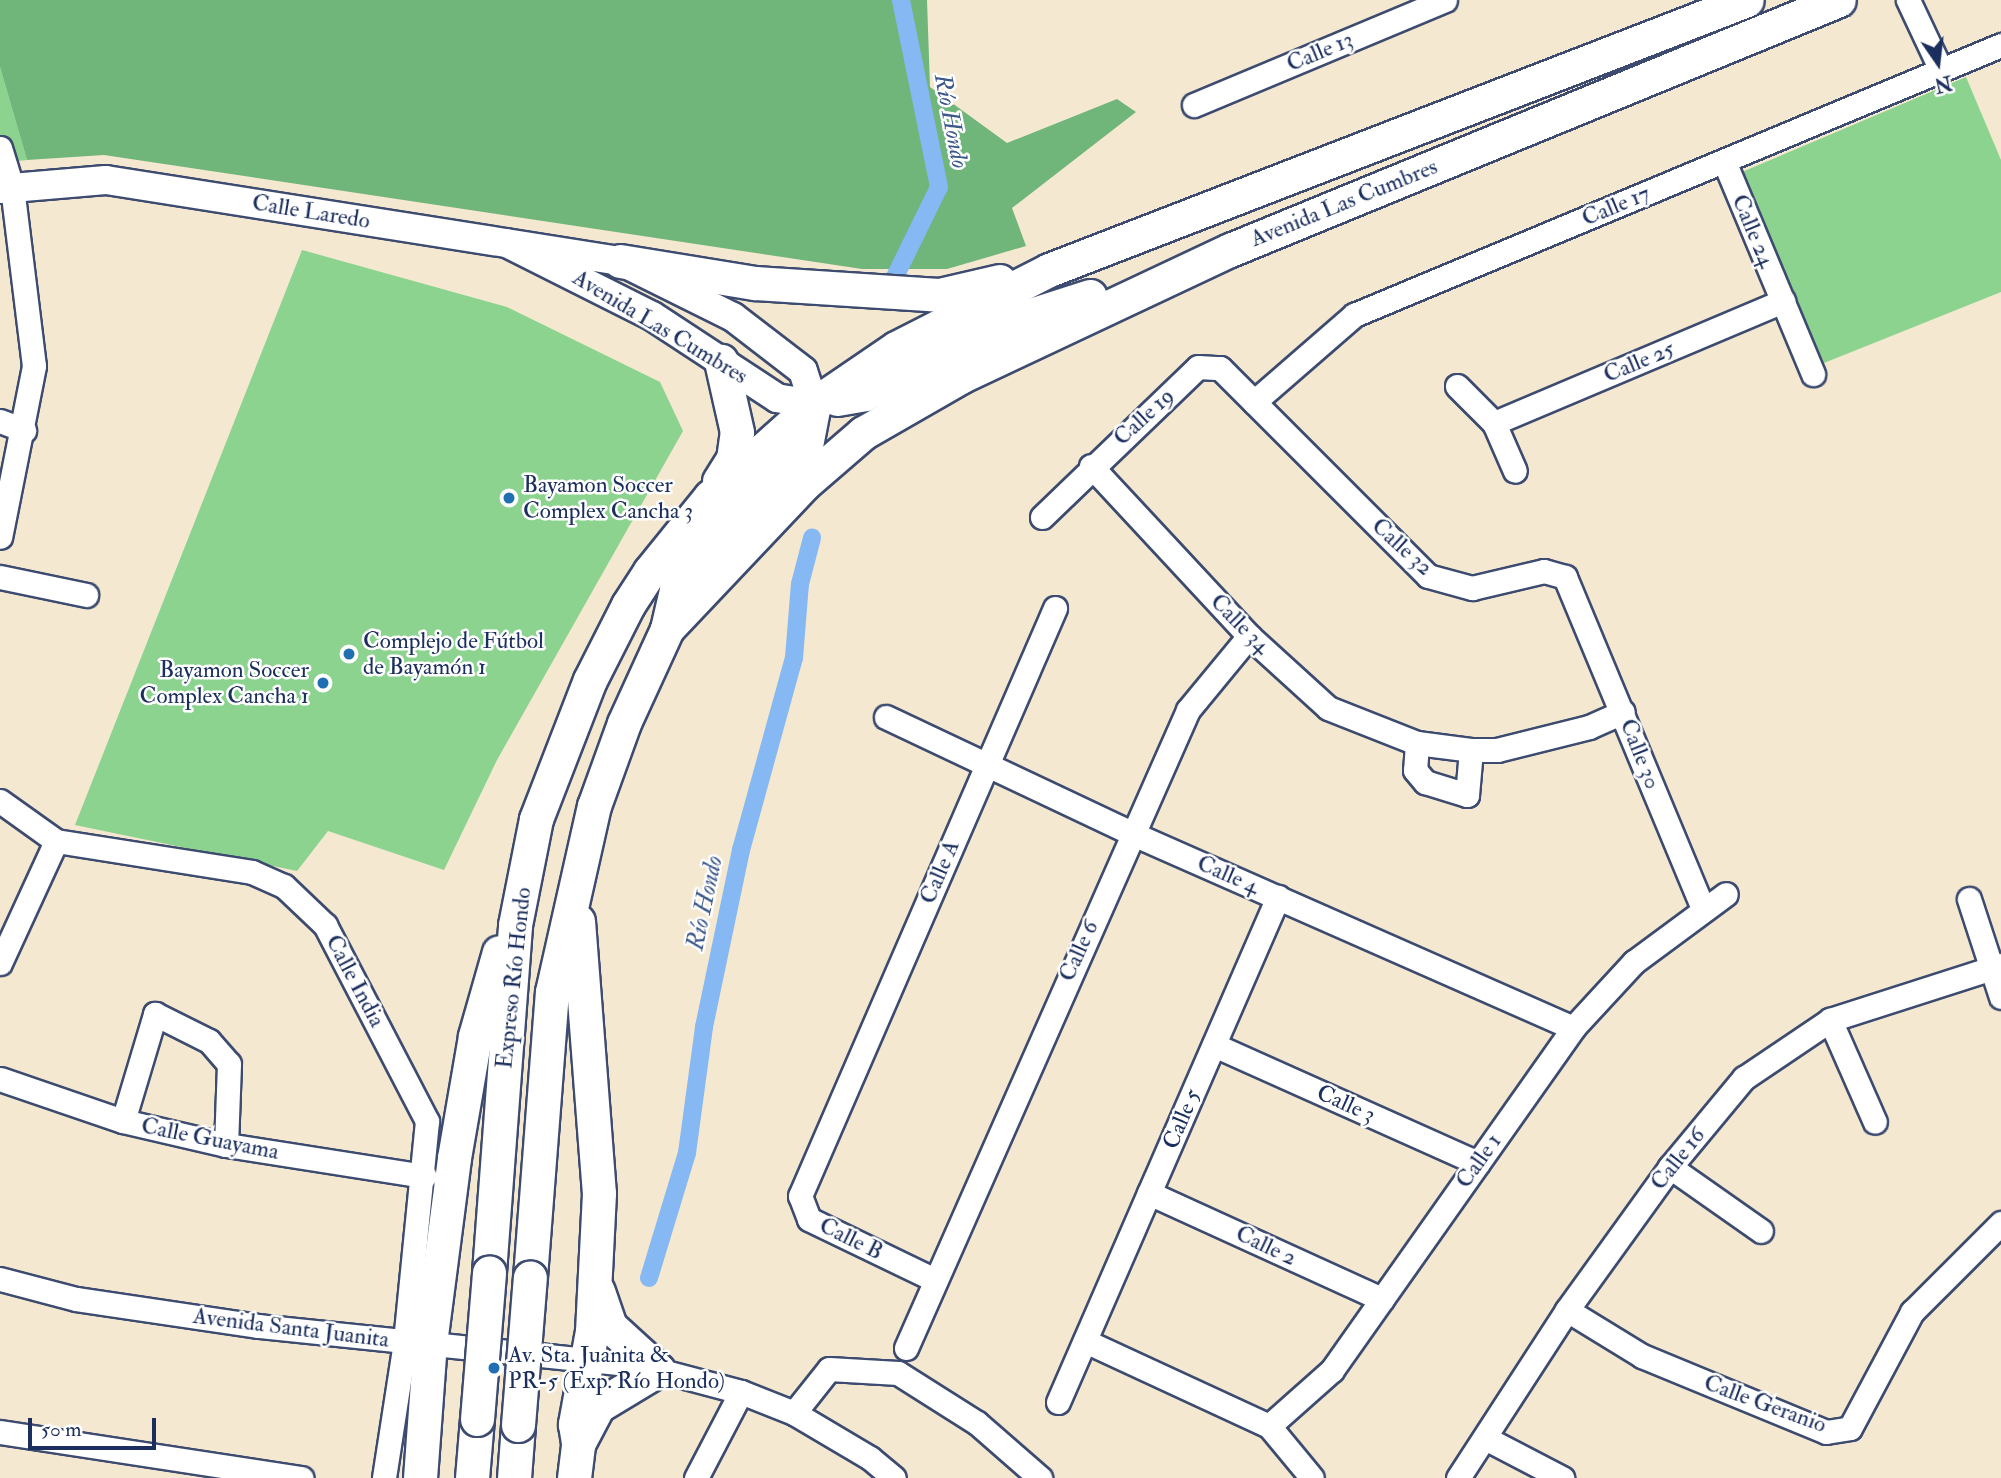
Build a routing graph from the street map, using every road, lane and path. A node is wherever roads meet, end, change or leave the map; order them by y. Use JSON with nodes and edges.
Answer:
{"nodes":[{"id":1,"x":1445,"y":0,"type":"edge"},
{"id":2,"x":1747,"y":0,"type":"edge"},
{"id":3,"x":1839,"y":0,"type":"edge"},
{"id":4,"x":1908,"y":0,"type":"edge"},
{"id":5,"x":1404,"y":8,"type":"edge"},
{"id":6,"x":2001,"y":45,"type":"edge"},
{"id":7,"x":1941,"y":70,"type":"junction"},
{"id":8,"x":1195,"y":105,"type":"dead end"},
{"id":9,"x":0,"y":148,"type":"edge"},
{"id":10,"x":1724,"y":161,"type":"junction"},
{"id":11,"x":6,"y":188,"type":"edge"},
{"id":12,"x":507,"y":243,"type":"junction"},
{"id":13,"x":1230,"y":250,"type":"junction"},
{"id":14,"x":620,"y":261,"type":"junction"},
{"id":15,"x":1049,"y":270,"type":"junction"},
{"id":16,"x":1783,"y":301,"type":"junction"},
{"id":17,"x":721,"y":361,"type":"junction"},
{"id":18,"x":1813,"y":374,"type":"dead end"},
{"id":19,"x":1457,"y":386,"type":"dead end"},
{"id":20,"x":1254,"y":402,"type":"junction"},
{"id":21,"x":814,"y":404,"type":"junction"},
{"id":22,"x":0,"y":421,"type":"edge"},
{"id":23,"x":1494,"y":423,"type":"junction"},
{"id":24,"x":24,"y":430,"type":"junction"},
{"id":25,"x":863,"y":433,"type":"joint"},
{"id":26,"x":1091,"y":466,"type":"junction"},
{"id":27,"x":1515,"y":471,"type":"dead end"},
{"id":28,"x":709,"y":497,"type":"junction"},
{"id":29,"x":1042,"y":517,"type":"dead end"},
{"id":30,"x":0,"y":537,"type":"edge"},
{"id":31,"x":0,"y":577,"type":"edge"},
{"id":32,"x":86,"y":595,"type":"dead end"},
{"id":33,"x":1576,"y":601,"type":"joint"},
{"id":34,"x":1055,"y":608,"type":"dead end"},
{"id":35,"x":667,"y":629,"type":"junction"},
{"id":36,"x":1249,"y":636,"type":"junction"},
{"id":37,"x":1623,"y":712,"type":"junction"},
{"id":38,"x":886,"y":718,"type":"dead end"},
{"id":39,"x":1417,"y":743,"type":"junction"},
{"id":40,"x":1471,"y":750,"type":"junction"},
{"id":41,"x":987,"y":766,"type":"junction"},
{"id":42,"x":0,"y":800,"type":"edge"},
{"id":43,"x":1131,"y":833,"type":"junction"},
{"id":44,"x":56,"y":841,"type":"junction"},
{"id":45,"x":573,"y":886,"type":"junction"},
{"id":46,"x":1726,"y":894,"type":"dead end"},
{"id":47,"x":1278,"y":897,"type":"junction"},
{"id":48,"x":1969,"y":899,"type":"dead end"},
{"id":49,"x":1703,"y":908,"type":"junction"},
{"id":50,"x":515,"y":925,"type":"junction"},
{"id":51,"x":0,"y":963,"type":"edge"},
{"id":52,"x":1997,"y":967,"type":"edge"},
{"id":53,"x":2001,"y":997,"type":"edge"},
{"id":54,"x":1830,"y":1020,"type":"junction"},
{"id":55,"x":1573,"y":1028,"type":"junction"},
{"id":56,"x":1214,"y":1045,"type":"junction"},
{"id":57,"x":0,"y":1079,"type":"edge"},
{"id":58,"x":123,"y":1121,"type":"junction"},
{"id":59,"x":1875,"y":1122,"type":"dead end"},
{"id":60,"x":826,"y":1136,"type":"joint"},
{"id":61,"x":226,"y":1145,"type":"junction"},
{"id":62,"x":1478,"y":1163,"type":"junction"},
{"id":63,"x":1670,"y":1167,"type":"junction"},
{"id":64,"x":425,"y":1176,"type":"junction"},
{"id":65,"x":1149,"y":1193,"type":"junction"},
{"id":66,"x":2001,"y":1223,"type":"edge"},
{"id":67,"x":1761,"y":1231,"type":"dead end"},
{"id":68,"x":0,"y":1279,"type":"edge"},
{"id":69,"x":935,"y":1280,"type":"junction"},
{"id":70,"x":596,"y":1283,"type":"junction"},
{"id":71,"x":1382,"y":1299,"type":"junction"},
{"id":72,"x":1567,"y":1310,"type":"junction"},
{"id":73,"x":1085,"y":1341,"type":"junction"},
{"id":74,"x":417,"y":1343,"type":"junction"},
{"id":75,"x":906,"y":1348,"type":"dead end"},
{"id":76,"x":584,"y":1359,"type":"junction"},
{"id":77,"x":658,"y":1370,"type":"junction"},
{"id":78,"x":741,"y":1392,"type":"junction"},
{"id":79,"x":1058,"y":1402,"type":"dead end"},
{"id":80,"x":794,"y":1413,"type":"junction"},
{"id":81,"x":1269,"y":1426,"type":"junction"},
{"id":82,"x":0,"y":1432,"type":"edge"},
{"id":83,"x":1487,"y":1439,"type":"junction"},
{"id":84,"x":578,"y":1444,"type":"junction"},
{"id":85,"x":302,"y":1478,"type":"edge"},
{"id":86,"x":384,"y":1478,"type":"edge"},
{"id":87,"x":420,"y":1478,"type":"edge"},
{"id":88,"x":472,"y":1478,"type":"edge"},
{"id":89,"x":514,"y":1478,"type":"edge"},
{"id":90,"x":574,"y":1478,"type":"edge"},
{"id":91,"x":696,"y":1478,"type":"edge"},
{"id":92,"x":894,"y":1478,"type":"edge"},
{"id":93,"x":1040,"y":1478,"type":"edge"},
{"id":94,"x":1312,"y":1478,"type":"edge"},
{"id":95,"x":1458,"y":1478,"type":"edge"},
{"id":96,"x":1562,"y":1478,"type":"edge"}],
"edges":[{"from":1,"to":5,"type":"street","name":"Calle 13"},
{"from":2,"to":15,"type":"highway","name":"Avenida Las Cumbres"},
{"from":3,"to":13,"type":"highway","name":"Avenida Las Cumbres"},
{"from":4,"to":7,"type":"street"},
{"from":5,"to":8,"type":"street","name":"Calle 13"},
{"from":6,"to":7,"type":"street","name":"Calle 17"},
{"from":7,"to":10,"type":"street","name":"Calle 17"},
{"from":9,"to":11,"type":"street"},
{"from":10,"to":16,"type":"street","name":"Calle 24"},
{"from":10,"to":20,"type":"street","name":"Calle 17"},
{"from":11,"to":12,"type":"main road","name":"Calle Laredo"},
{"from":11,"to":24,"type":"street"},
{"from":12,"to":14,"type":"main road","name":"Calle Laredo"},
{"from":12,"to":17,"type":"main road","name":"Avenida Las Cumbres"},
{"from":13,"to":21,"type":"highway"},
{"from":13,"to":25,"type":"highway","name":"Avenida Las Cumbres"},
{"from":14,"to":15,"type":"highway"},
{"from":14,"to":21,"type":"main road","name":"Avenida Las Cumbres"},
{"from":15,"to":21,"type":"highway","name":"Avenida Las Cumbres"},
{"from":16,"to":18,"type":"street","name":"Calle 24"},
{"from":16,"to":23,"type":"street","name":"Calle 25"},
{"from":17,"to":21,"type":"main road","name":"Avenida Las Cumbres"},
{"from":17,"to":28,"type":"highway"},
{"from":19,"to":23,"type":"street"},
{"from":20,"to":26,"type":"street","name":"Calle 19"},
{"from":20,"to":33,"type":"street","name":"Calle 32"},
{"from":21,"to":28,"type":"highway","name":"Expreso Río Hondo"},
{"from":21,"to":35,"type":"highway"},
{"from":22,"to":24,"type":"street"},
{"from":23,"to":27,"type":"street"},
{"from":24,"to":30,"type":"street"},
{"from":25,"to":35,"type":"highway","name":"Expreso Río Hondo"},
{"from":26,"to":29,"type":"street","name":"Calle 19"},
{"from":26,"to":36,"type":"street","name":"Calle 34"},
{"from":28,"to":50,"type":"highway","name":"Expreso Río Hondo"},
{"from":31,"to":32,"type":"street"},
{"from":33,"to":37,"type":"street","name":"Calle 30"},
{"from":34,"to":41,"type":"street","name":"Calle A"},
{"from":35,"to":45,"type":"highway","name":"Expreso Río Hondo"},
{"from":36,"to":39,"type":"street","name":"Calle 34"},
{"from":36,"to":43,"type":"street","name":"Calle 6"},
{"from":37,"to":40,"type":"street","name":"Calle 34"},
{"from":37,"to":49,"type":"street","name":"Calle 30"},
{"from":38,"to":41,"type":"street","name":"Calle 4"},
{"from":39,"to":40,"type":"street","name":"Calle 34"},
{"from":39,"to":40,"type":"street"},
{"from":41,"to":43,"type":"street","name":"Calle 4"},
{"from":41,"to":60,"type":"street","name":"Calle A"},
{"from":42,"to":44,"type":"street","name":"Calle India"},
{"from":43,"to":47,"type":"street","name":"Calle 4"},
{"from":43,"to":69,"type":"street","name":"Calle 6"},
{"from":44,"to":51,"type":"street"},
{"from":44,"to":64,"type":"street","name":"Calle India"},
{"from":45,"to":70,"type":"highway"},
{"from":45,"to":89,"type":"highway","name":"Expreso Río Hondo","bridge":true},
{"from":46,"to":49,"type":"street","name":"Calle 1"},
{"from":47,"to":55,"type":"street","name":"Calle 4"},
{"from":47,"to":56,"type":"street","name":"Calle 5"},
{"from":48,"to":52,"type":"street"},
{"from":49,"to":55,"type":"street","name":"Calle 1"},
{"from":50,"to":74,"type":"highway"},
{"from":50,"to":88,"type":"highway","name":"Expreso Río Hondo","bridge":true},
{"from":52,"to":53,"type":"street"},
{"from":52,"to":54,"type":"street","name":"Calle 16"},
{"from":54,"to":59,"type":"street"},
{"from":54,"to":63,"type":"street","name":"Calle 16"},
{"from":55,"to":62,"type":"street","name":"Calle 1"},
{"from":56,"to":62,"type":"street","name":"Calle 3"},
{"from":56,"to":65,"type":"street","name":"Calle 5"},
{"from":57,"to":58,"type":"street","name":"Calle Guayama"},
{"from":58,"to":61,"type":"street","name":"Calle Guayama"},
{"from":58,"to":61,"type":"street"},
{"from":60,"to":69,"type":"street","name":"Calle B"},
{"from":61,"to":64,"type":"street","name":"Calle Guayama"},
{"from":62,"to":71,"type":"street","name":"Calle 1"},
{"from":63,"to":67,"type":"street"},
{"from":63,"to":72,"type":"street","name":"Calle 16"},
{"from":64,"to":74,"type":"street","name":"Calle India"},
{"from":65,"to":71,"type":"street","name":"Calle 2"},
{"from":65,"to":73,"type":"street","name":"Calle 5"},
{"from":66,"to":72,"type":"street","name":"Calle Geranio"},
{"from":68,"to":74,"type":"street","name":"Avenida Santa Juanita"},
{"from":69,"to":75,"type":"street","name":"Calle 6"},
{"from":70,"to":76,"type":"highway"},
{"from":70,"to":77,"type":"highway"},
{"from":71,"to":81,"type":"street","name":"Calle 1"},
{"from":72,"to":83,"type":"street","name":"Calle 16"},
{"from":73,"to":79,"type":"street","name":"Calle 5"},
{"from":73,"to":81,"type":"street"},
{"from":74,"to":76,"type":"street","name":"Avenida Santa Juanita"},
{"from":74,"to":86,"type":"street","name":"Calle India"},
{"from":74,"to":87,"type":"highway"},
{"from":76,"to":77,"type":"street","name":"Avenida Santa Juanita"},
{"from":76,"to":84,"type":"highway"},
{"from":77,"to":78,"type":"street","name":"Avenida Santa Juanita"},
{"from":77,"to":84,"type":"highway"},
{"from":78,"to":80,"type":"street","name":"Avenida Santa Juanita"},
{"from":78,"to":91,"type":"street"},
{"from":80,"to":92,"type":"street","name":"Avenida Santa Juanita"},
{"from":80,"to":93,"type":"street"},
{"from":81,"to":94,"type":"street"},
{"from":82,"to":85,"type":"street"},
{"from":83,"to":95,"type":"street","name":"Calle 16"},
{"from":83,"to":96,"type":"street"},
{"from":84,"to":90,"type":"highway"}]}
